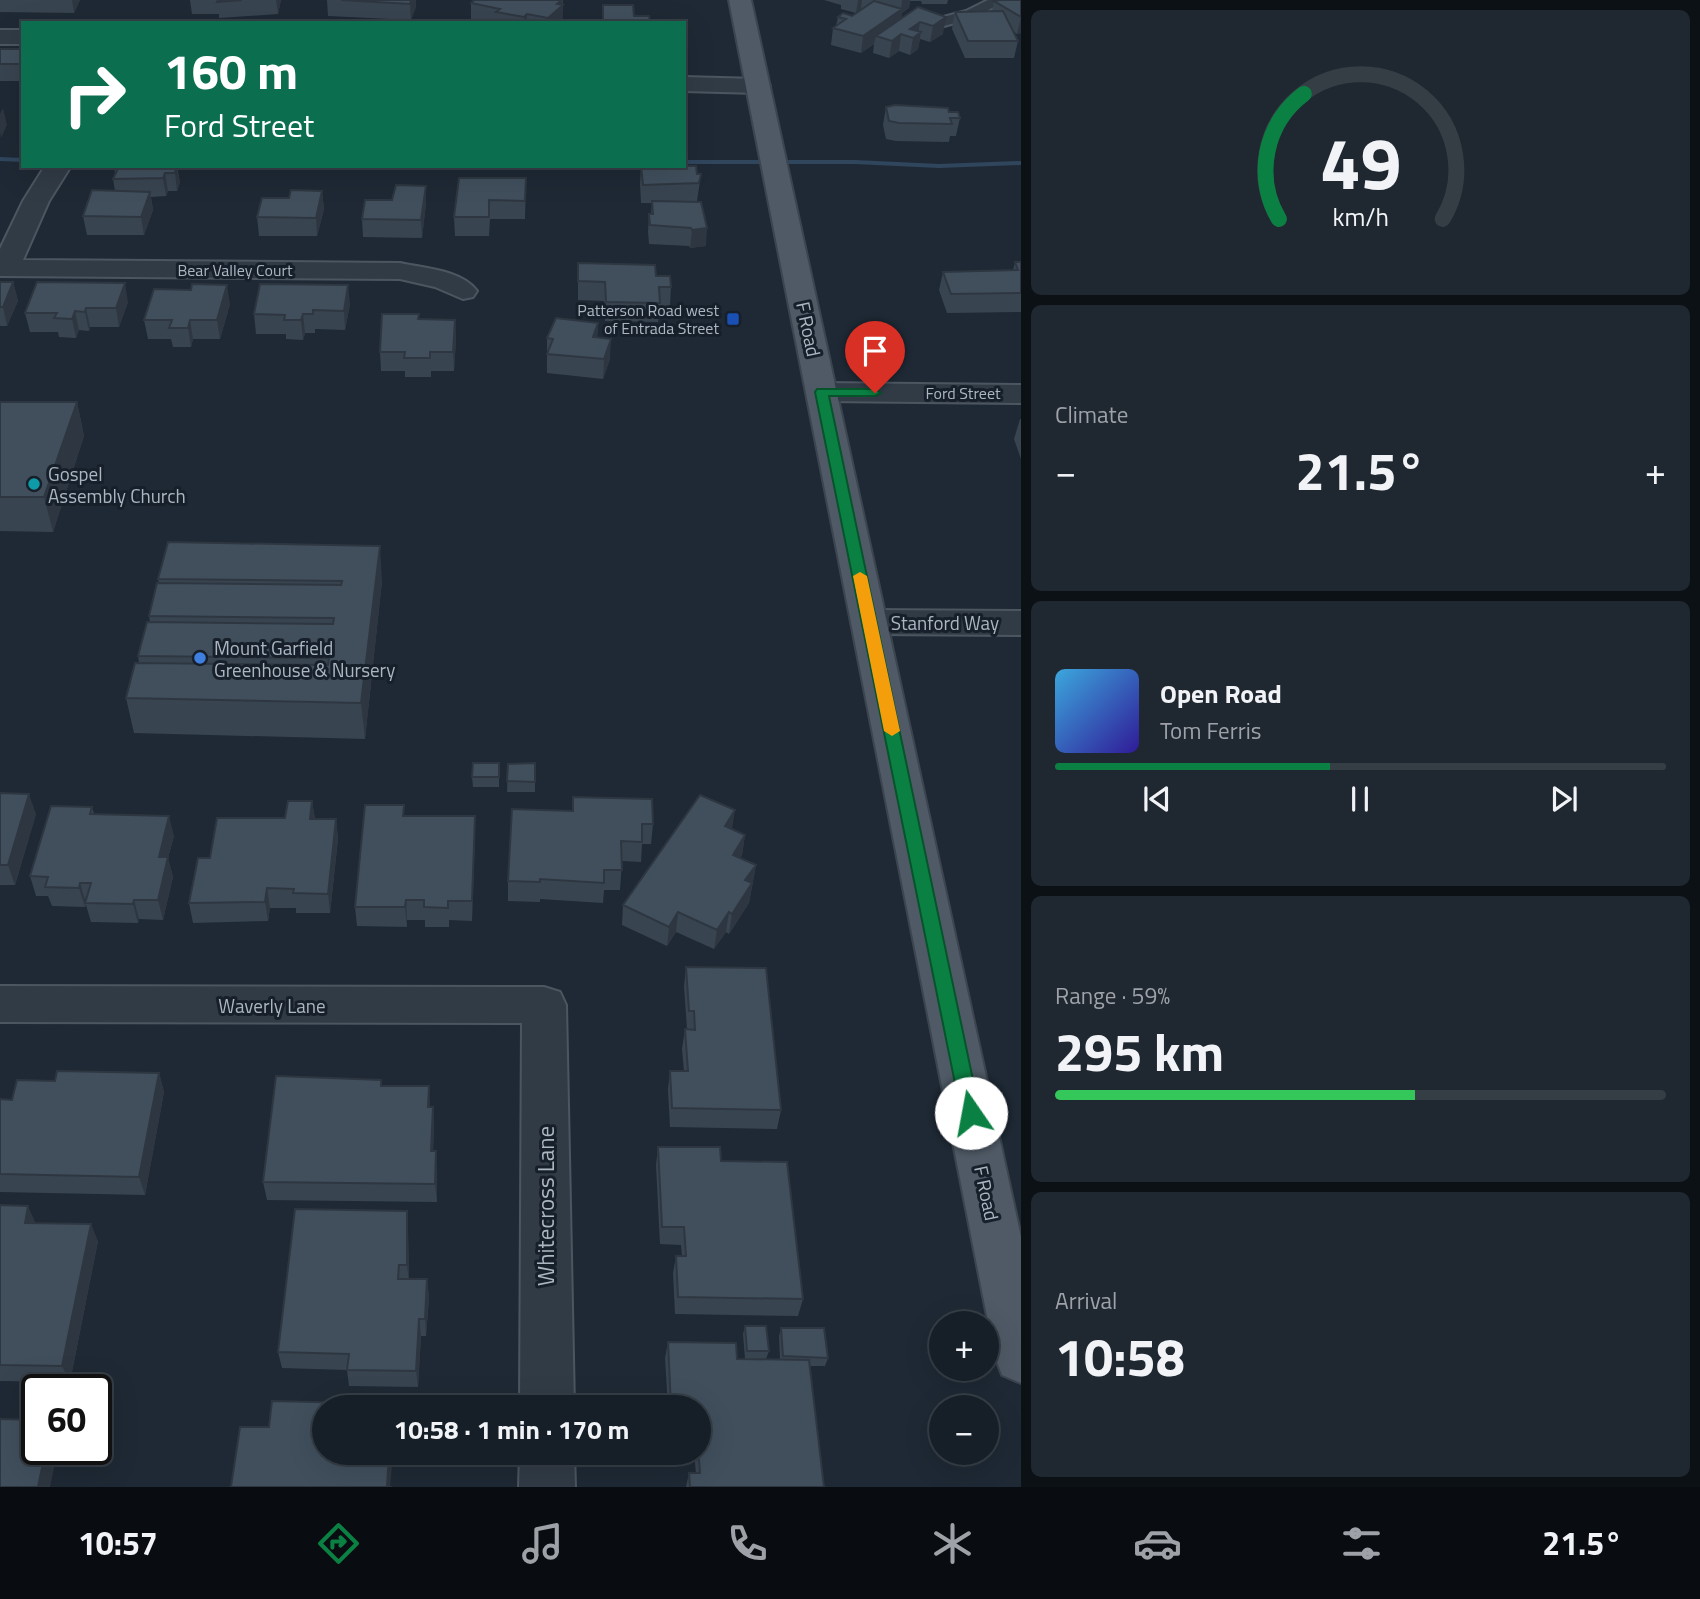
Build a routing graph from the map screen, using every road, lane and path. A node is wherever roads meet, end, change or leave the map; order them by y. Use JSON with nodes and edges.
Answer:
{"nodes":[{"id":1,"x":740,"y":0,"type":"edge"},
{"id":2,"x":999,"y":0,"type":"edge"},
{"id":3,"x":937,"y":23,"type":"edge"},
{"id":4,"x":0,"y":37,"type":"edge"},
{"id":5,"x":21,"y":37,"type":"edge"},
{"id":6,"x":686,"y":84,"type":"edge"},
{"id":7,"x":758,"y":86,"type":"junction"},
{"id":8,"x":57,"y":168,"type":"edge"},
{"id":9,"x":2,"y":268,"type":"edge"},
{"id":10,"x":463,"y":291,"type":"dead end"},
{"id":11,"x":822,"y":392,"type":"junction"},
{"id":12,"x":1021,"y":394,"type":"edge"},
{"id":13,"x":869,"y":622,"type":"junction"},
{"id":14,"x":1021,"y":623,"type":"edge"},
{"id":15,"x":0,"y":1004,"type":"edge"},
{"id":16,"x":544,"y":1005,"type":"joint"},
{"id":17,"x":1021,"y":1357,"type":"edge"},
{"id":18,"x":547,"y":1395,"type":"edge"},
{"id":19,"x":547,"y":1465,"type":"edge"},
{"id":20,"x":547,"y":1487,"type":"edge"}],
"edges":[{"from":1,"to":7,"type":"main road","name":"F Road"},
{"from":2,"to":3,"type":"lane"},
{"from":4,"to":5,"type":"street"},
{"from":6,"to":7,"type":"street"},
{"from":7,"to":11,"type":"main road","name":"F Road"},
{"from":8,"to":9,"type":"street"},
{"from":9,"to":10,"type":"street","name":"Bear Valley Court"},
{"from":11,"to":12,"type":"street","name":"Ford Street"},
{"from":11,"to":13,"type":"main road","name":"F Road"},
{"from":13,"to":14,"type":"street","name":"Stanford Way"},
{"from":13,"to":17,"type":"main road","name":"F Road"},
{"from":15,"to":16,"type":"street","name":"Waverly Lane"},
{"from":16,"to":18,"type":"street","name":"Whitecross Lane"},
{"from":19,"to":20,"type":"street"}]}
